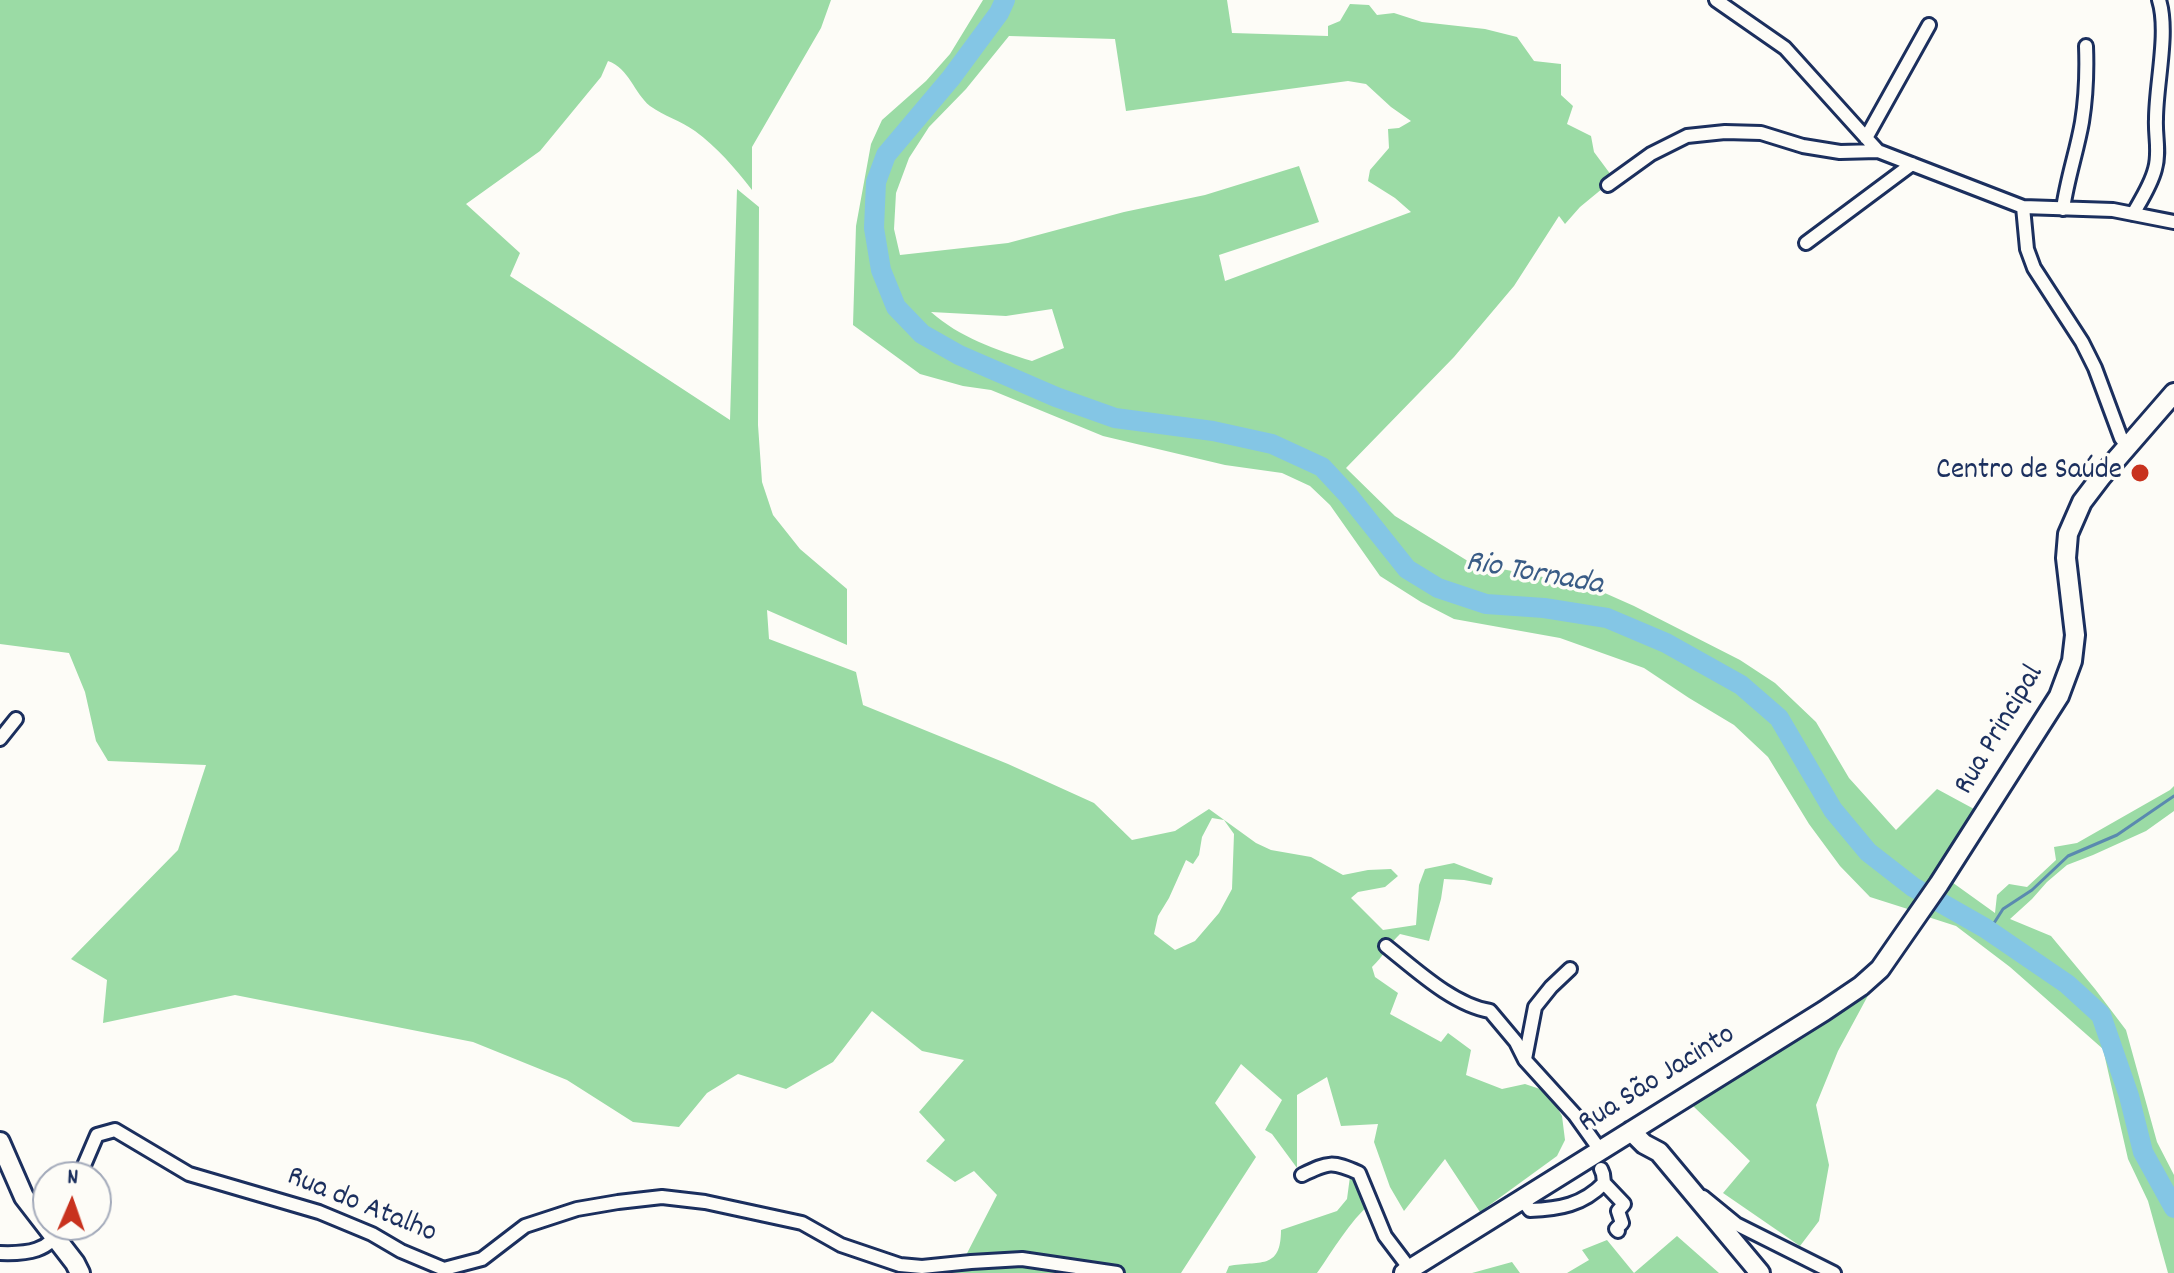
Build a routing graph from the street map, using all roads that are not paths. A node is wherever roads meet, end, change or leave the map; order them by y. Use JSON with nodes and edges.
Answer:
{"nodes":[{"id":1,"x":1716,"y":0,"type":"edge"},
{"id":2,"x":2159,"y":0,"type":"edge"},
{"id":3,"x":1929,"y":25,"type":"dead end"},
{"id":4,"x":2086,"y":46,"type":"dead end"},
{"id":5,"x":1866,"y":138,"type":"junction"},
{"id":6,"x":1878,"y":151,"type":"junction"},
{"id":7,"x":1912,"y":164,"type":"junction"},
{"id":8,"x":1608,"y":185,"type":"dead end"},
{"id":9,"x":2023,"y":207,"type":"junction"},
{"id":10,"x":2063,"y":209,"type":"junction"},
{"id":11,"x":2133,"y":214,"type":"junction"},
{"id":12,"x":2174,"y":222,"type":"edge"},
{"id":13,"x":1806,"y":243,"type":"dead end"},
{"id":14,"x":2174,"y":393,"type":"edge"},
{"id":15,"x":2127,"y":446,"type":"junction"},
{"id":16,"x":16,"y":719,"type":"dead end"},
{"id":17,"x":0,"y":739,"type":"edge"},
{"id":18,"x":1920,"y":913,"type":"joint"},
{"id":19,"x":1386,"y":946,"type":"dead end"},
{"id":20,"x":1570,"y":969,"type":"dead end"},
{"id":21,"x":1525,"y":1060,"type":"junction"},
{"id":22,"x":1648,"y":1120,"type":"junction"},
{"id":23,"x":1631,"y":1131,"type":"junction"},
{"id":24,"x":0,"y":1142,"type":"edge"},
{"id":25,"x":1659,"y":1152,"type":"junction"},
{"id":26,"x":1600,"y":1160,"type":"junction"},
{"id":27,"x":86,"y":1161,"type":"edge"},
{"id":28,"x":1302,"y":1175,"type":"dead end"},
{"id":29,"x":1604,"y":1183,"type":"junction"},
{"id":30,"x":1522,"y":1199,"type":"junction"},
{"id":31,"x":1696,"y":1199,"type":"junction"},
{"id":32,"x":32,"y":1205,"type":"edge"},
{"id":33,"x":1618,"y":1231,"type":"dead end"},
{"id":34,"x":48,"y":1241,"type":"edge"},
{"id":35,"x":64,"y":1241,"type":"edge"},
{"id":36,"x":0,"y":1253,"type":"edge"},
{"id":37,"x":907,"y":1269,"type":"edge"},
{"id":38,"x":1407,"y":1271,"type":"edge"},
{"id":39,"x":80,"y":1273,"type":"edge"},
{"id":40,"x":1117,"y":1273,"type":"edge"},
{"id":41,"x":1760,"y":1273,"type":"edge"},
{"id":42,"x":1834,"y":1273,"type":"edge"}],
"edges":[{"from":1,"to":5,"type":"street"},
{"from":2,"to":11,"type":"street"},
{"from":3,"to":5,"type":"street"},
{"from":4,"to":10,"type":"street"},
{"from":5,"to":6,"type":"street"},
{"from":6,"to":7,"type":"street"},
{"from":6,"to":8,"type":"street"},
{"from":7,"to":9,"type":"street"},
{"from":7,"to":13,"type":"street"},
{"from":9,"to":10,"type":"street"},
{"from":9,"to":15,"type":"street"},
{"from":10,"to":11,"type":"street"},
{"from":11,"to":12,"type":"street"},
{"from":14,"to":15,"type":"main road","name":"Rua Principal"},
{"from":15,"to":18,"type":"main road","name":"Rua Principal"},
{"from":16,"to":17,"type":"street"},
{"from":18,"to":22,"type":"main road","name":"Rua São Jacinto"},
{"from":19,"to":21,"type":"street"},
{"from":20,"to":21,"type":"street"},
{"from":21,"to":26,"type":"street"},
{"from":22,"to":23,"type":"main road","name":"Rua São Jacinto"},
{"from":22,"to":25,"type":"main road"},
{"from":23,"to":25,"type":"main road"},
{"from":23,"to":26,"type":"main road","name":"Rua São Jacinto"},
{"from":24,"to":32,"type":"main road"},
{"from":25,"to":31,"type":"main road"},
{"from":26,"to":29,"type":"street"},
{"from":26,"to":30,"type":"main road","name":"Rua São Jacinto"},
{"from":27,"to":37,"type":"street","name":"Rua do Atalho"},
{"from":28,"to":38,"type":"street"},
{"from":29,"to":30,"type":"street"},
{"from":29,"to":33,"type":"street"},
{"from":30,"to":38,"type":"main road","name":"Rua São Jacinto"},
{"from":31,"to":41,"type":"main road"},
{"from":31,"to":42,"type":"street"},
{"from":34,"to":36,"type":"street"},
{"from":35,"to":39,"type":"main road"},
{"from":37,"to":40,"type":"street","name":"Rua do Atalho"}]}
